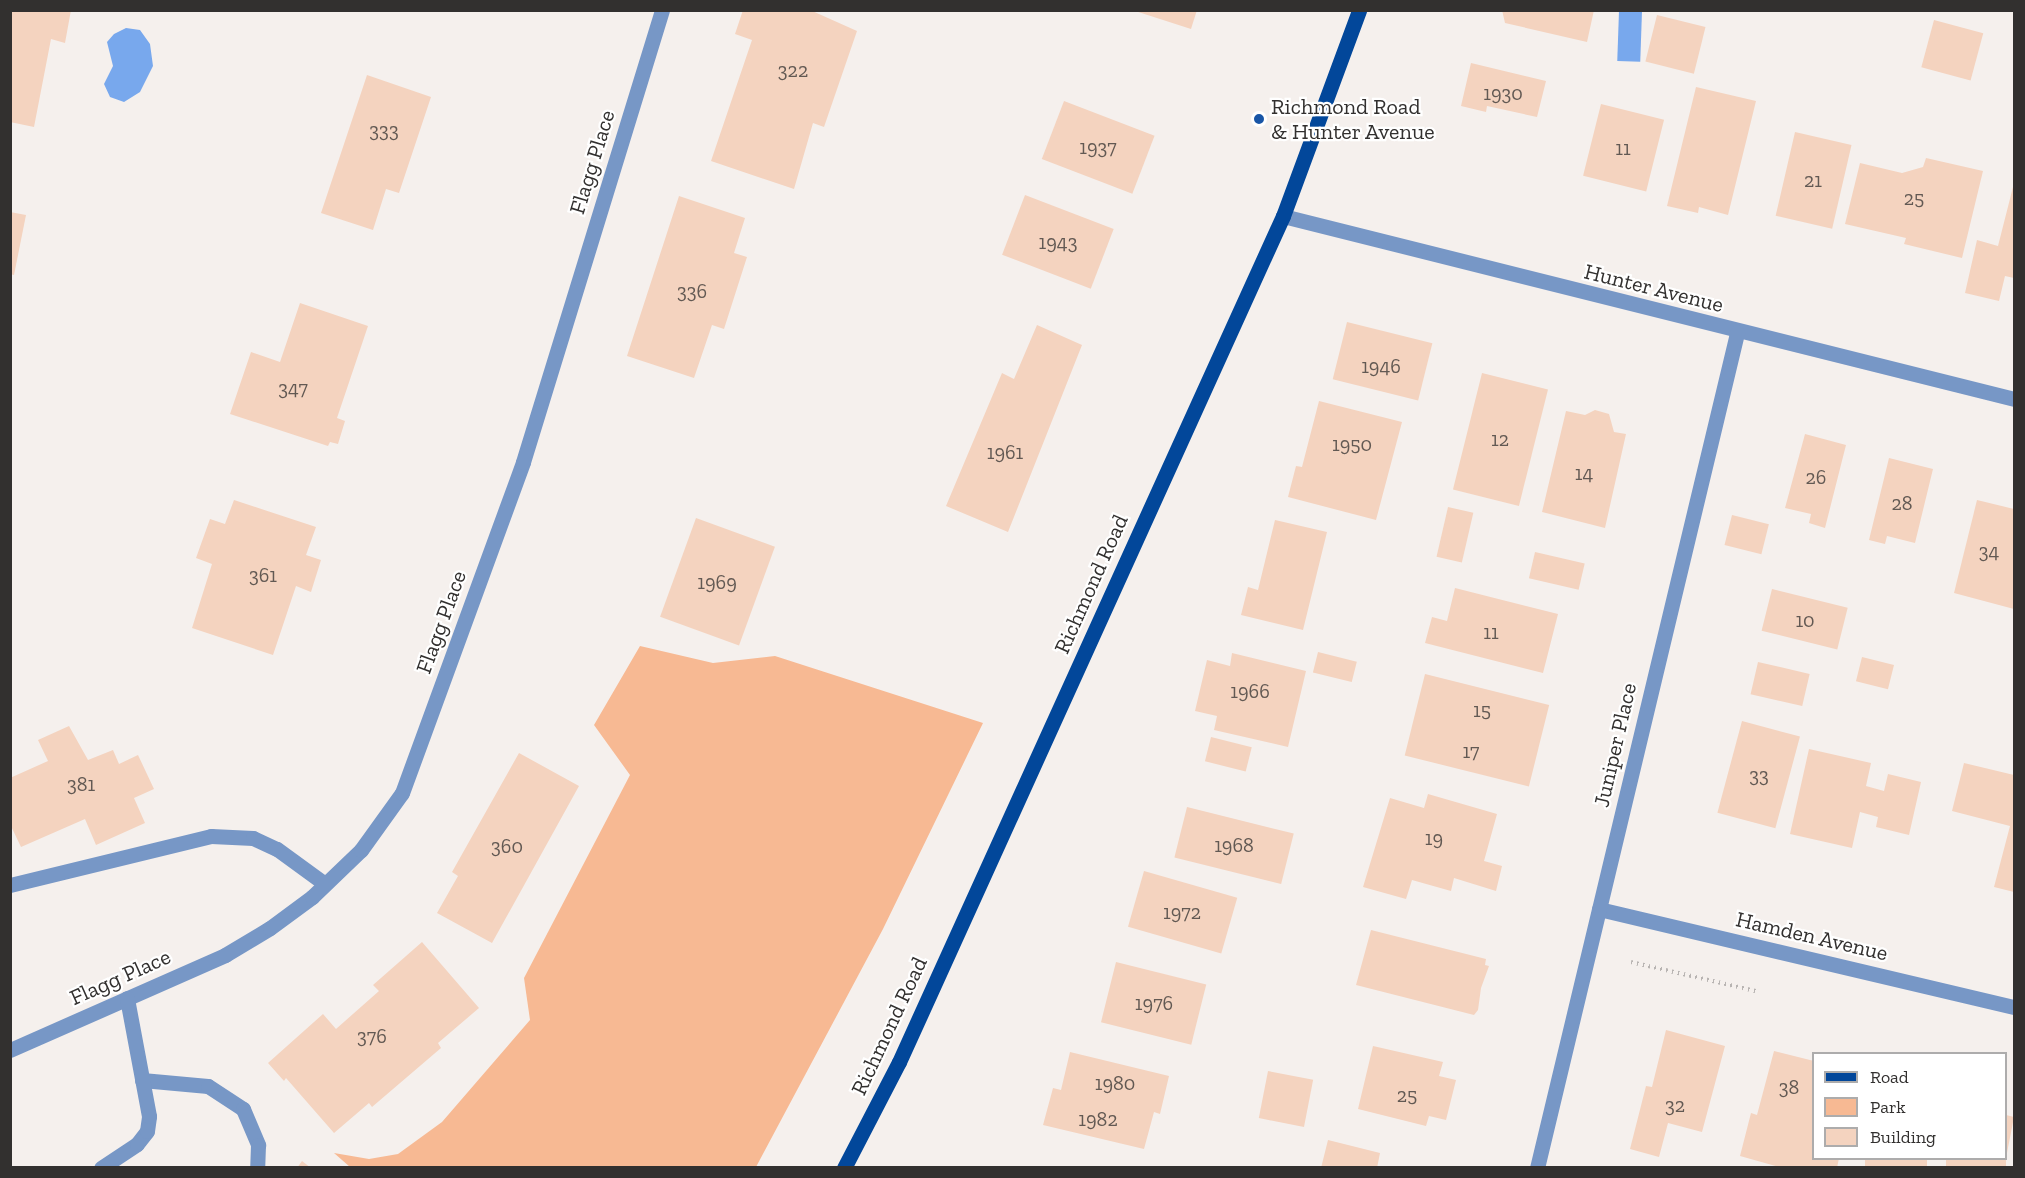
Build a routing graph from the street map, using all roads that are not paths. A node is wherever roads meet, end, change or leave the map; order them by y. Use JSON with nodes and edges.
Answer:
{"nodes":[{"id":1,"x":662,"y":10,"type":"edge"},
{"id":2,"x":1359,"y":10,"type":"edge"},
{"id":3,"x":1283,"y":216,"type":"junction"},
{"id":4,"x":1737,"y":333,"type":"junction"},
{"id":5,"x":2014,"y":399,"type":"edge"},
{"id":6,"x":326,"y":884,"type":"junction"},
{"id":7,"x":10,"y":885,"type":"edge"},
{"id":8,"x":1599,"y":909,"type":"junction"},
{"id":9,"x":127,"y":998,"type":"junction"},
{"id":10,"x":2014,"y":1007,"type":"edge"},
{"id":11,"x":13,"y":1043,"type":"edge"},
{"id":12,"x":142,"y":1080,"type":"junction"},
{"id":13,"x":101,"y":1167,"type":"edge"},
{"id":14,"x":256,"y":1167,"type":"edge"},
{"id":15,"x":844,"y":1167,"type":"edge"},
{"id":16,"x":1537,"y":1167,"type":"edge"}],
"edges":[{"from":1,"to":6,"type":"street","name":"Flagg Place"},
{"from":2,"to":3,"type":"main road","name":"Richmond Road"},
{"from":3,"to":4,"type":"street","name":"Hunter Avenue"},
{"from":3,"to":15,"type":"main road","name":"Richmond Road"},
{"from":4,"to":5,"type":"street","name":"Hunter Avenue"},
{"from":4,"to":8,"type":"street","name":"Juniper Place"},
{"from":6,"to":7,"type":"street"},
{"from":6,"to":9,"type":"street","name":"Flagg Place"},
{"from":8,"to":10,"type":"street","name":"Hamden Avenue"},
{"from":8,"to":16,"type":"street","name":"Juniper Place"},
{"from":9,"to":11,"type":"street","name":"Flagg Place"},
{"from":9,"to":12,"type":"street"},
{"from":12,"to":13,"type":"street"},
{"from":12,"to":14,"type":"street"}]}
